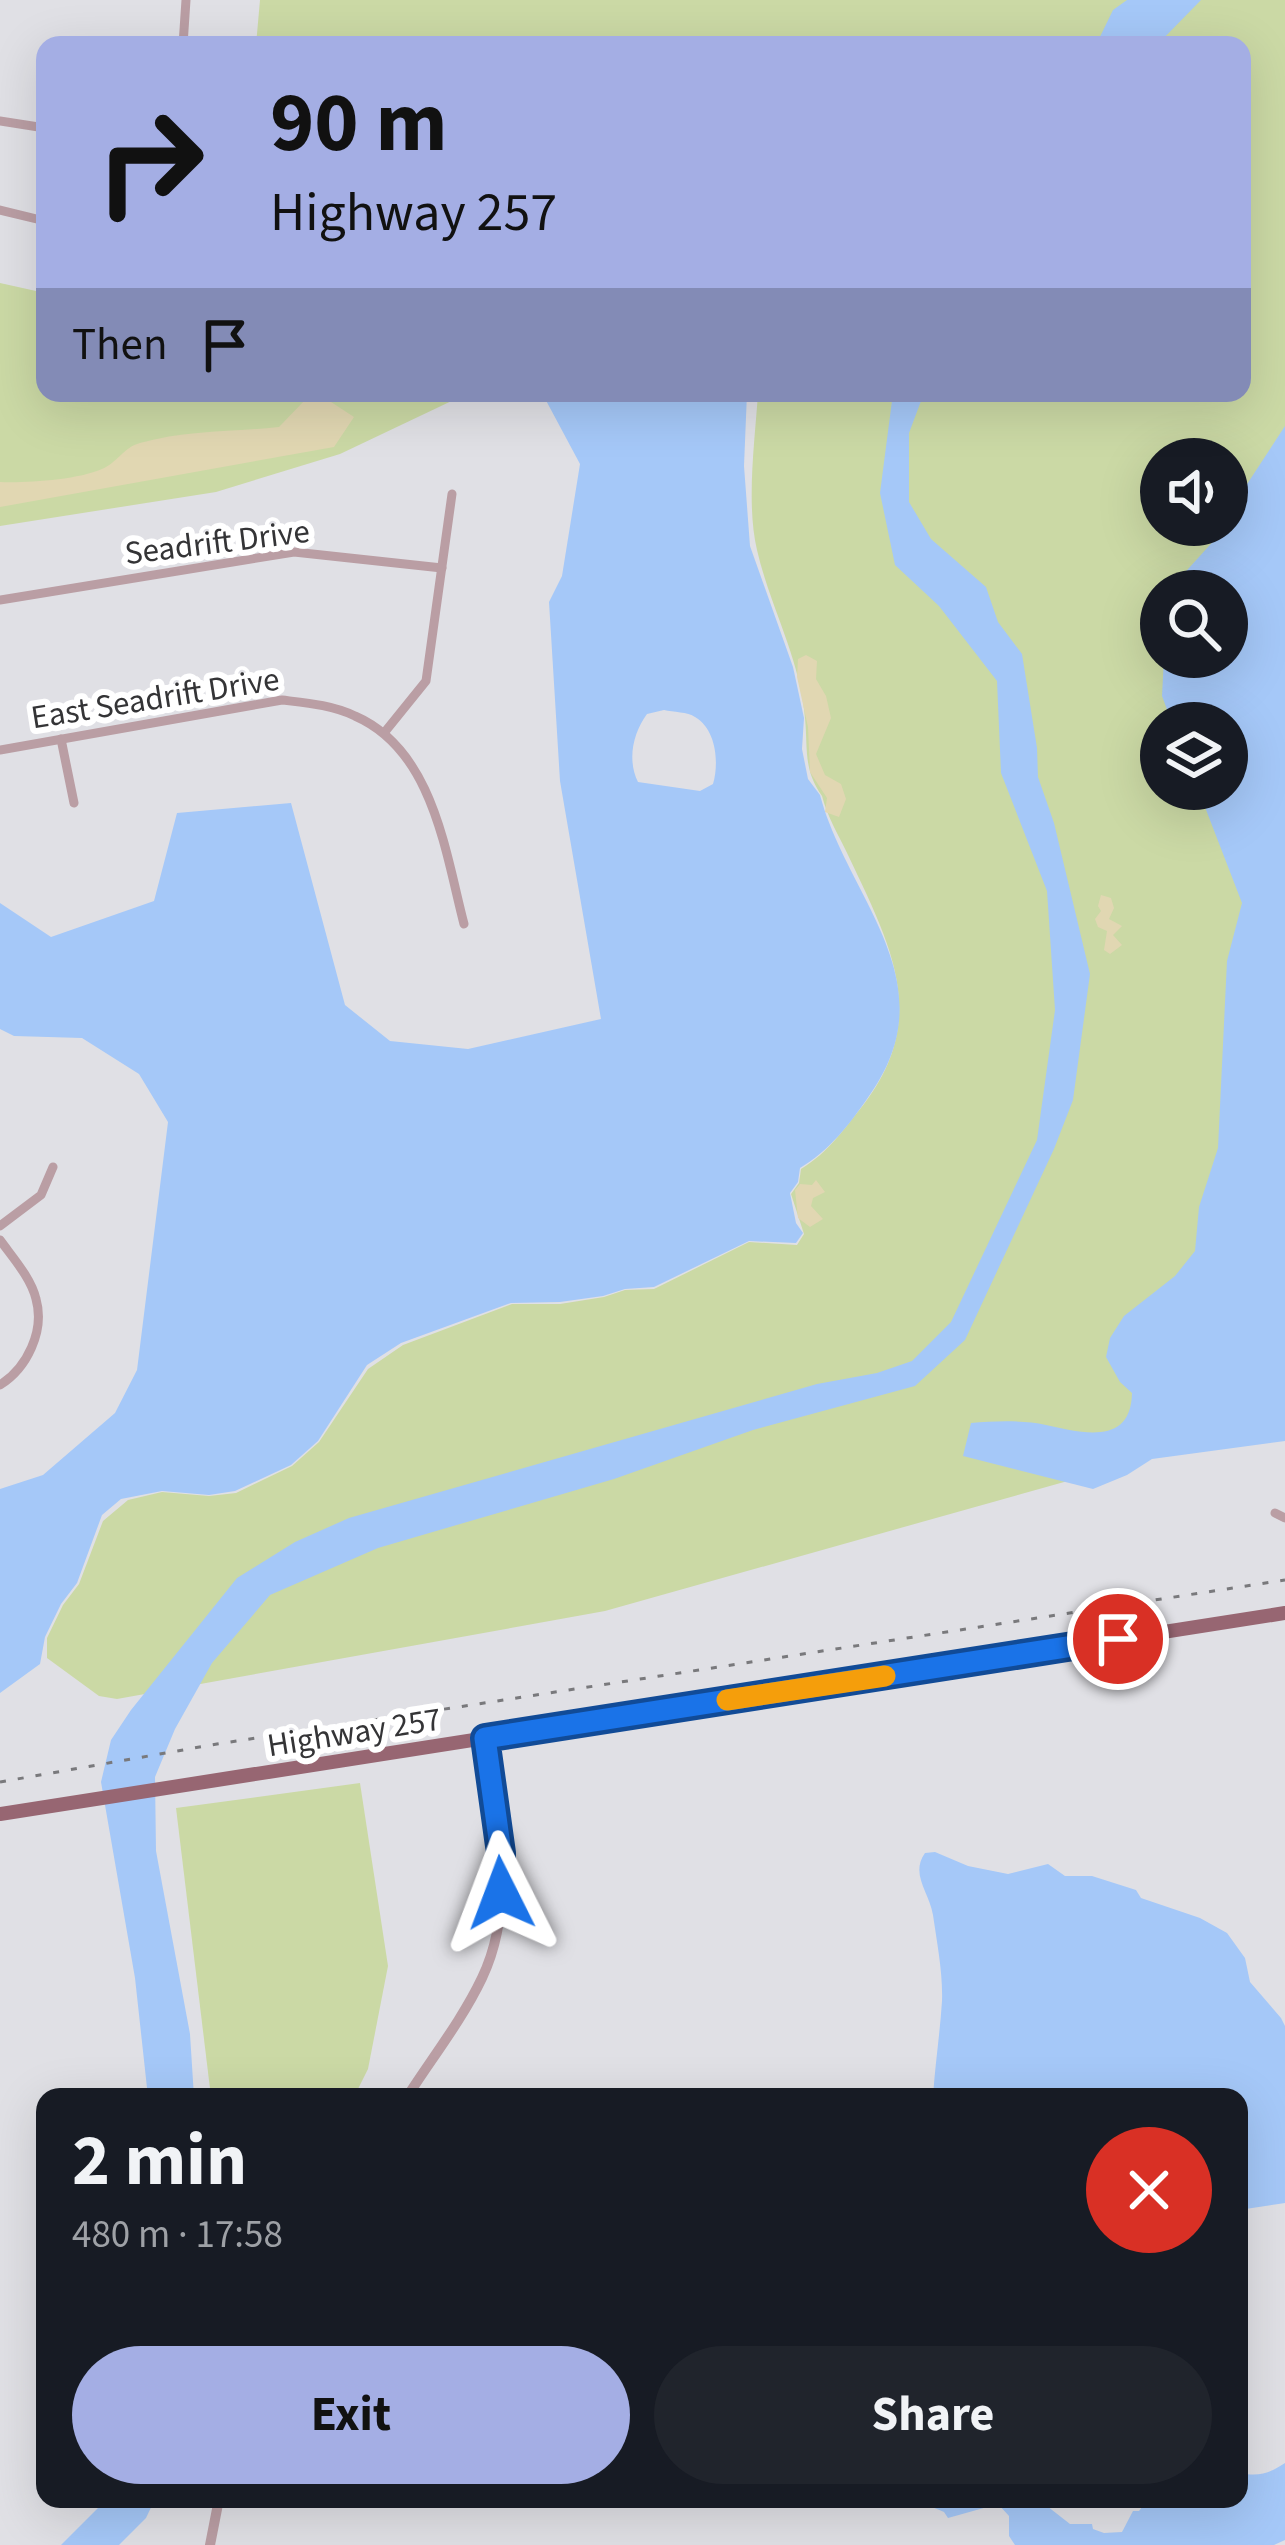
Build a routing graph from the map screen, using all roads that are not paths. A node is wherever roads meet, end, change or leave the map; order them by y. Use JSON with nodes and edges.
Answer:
{"nodes":[{"id":1,"x":186,"y":0,"type":"edge"},
{"id":2,"x":184,"y":36,"type":"edge"},
{"id":3,"x":0,"y":121,"type":"edge"},
{"id":4,"x":36,"y":127,"type":"edge"},
{"id":5,"x":0,"y":210,"type":"edge"},
{"id":6,"x":36,"y":219,"type":"edge"},
{"id":7,"x":452,"y":494,"type":"dead end"},
{"id":8,"x":442,"y":568,"type":"junction"},
{"id":9,"x":0,"y":600,"type":"edge"},
{"id":10,"x":384,"y":733,"type":"junction"},
{"id":11,"x":61,"y":739,"type":"junction"},
{"id":12,"x":0,"y":749,"type":"edge"},
{"id":13,"x":74,"y":803,"type":"dead end"},
{"id":14,"x":464,"y":924,"type":"dead end"},
{"id":15,"x":53,"y":1167,"type":"dead end"},
{"id":16,"x":0,"y":1226,"type":"edge"},
{"id":17,"x":0,"y":1240,"type":"edge"},
{"id":18,"x":0,"y":1385,"type":"edge"},
{"id":19,"x":1285,"y":1612,"type":"edge"},
{"id":20,"x":485,"y":1738,"type":"junction"},
{"id":21,"x":0,"y":1814,"type":"edge"},
{"id":22,"x":412,"y":2088,"type":"edge"},
{"id":23,"x":217,"y":2508,"type":"edge"},
{"id":24,"x":210,"y":2545,"type":"edge"}],
"edges":[{"from":1,"to":2,"type":"street"},
{"from":3,"to":4,"type":"street"},
{"from":5,"to":6,"type":"street"},
{"from":7,"to":8,"type":"street"},
{"from":8,"to":9,"type":"street","name":"Seadrift Drive"},
{"from":8,"to":10,"type":"street"},
{"from":10,"to":11,"type":"street","name":"East Seadrift Drive"},
{"from":10,"to":14,"type":"street"},
{"from":11,"to":12,"type":"street","name":"East Seadrift Drive"},
{"from":11,"to":13,"type":"street"},
{"from":15,"to":16,"type":"street"},
{"from":17,"to":18,"type":"street"},
{"from":19,"to":20,"type":"main road","name":"Highway 257"},
{"from":20,"to":21,"type":"main road","name":"Highway 257"},
{"from":20,"to":22,"type":"street"},
{"from":23,"to":24,"type":"street"}]}
